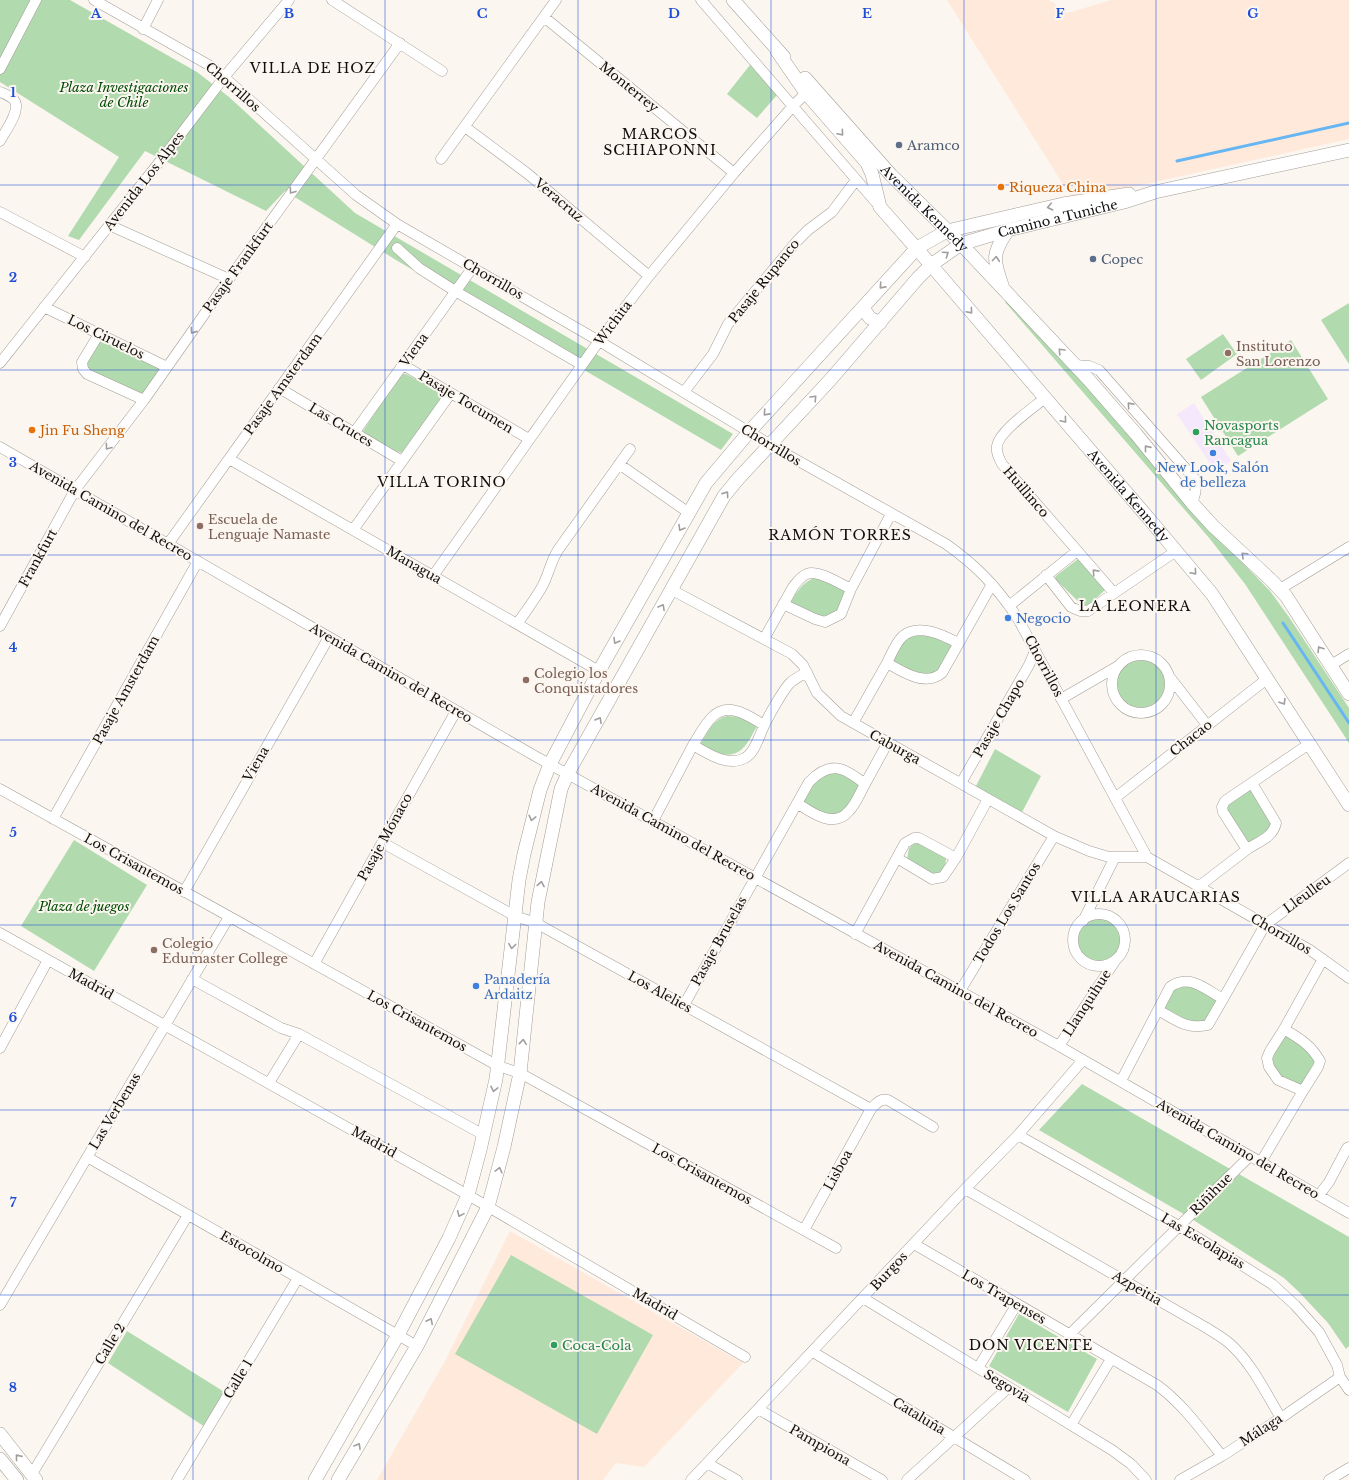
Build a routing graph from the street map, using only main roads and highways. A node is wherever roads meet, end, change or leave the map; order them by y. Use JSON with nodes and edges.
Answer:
{"nodes":[{"id":1,"x":734,"y":0,"type":"edge"},
{"id":2,"x":810,"y":90,"type":"junction"},
{"id":3,"x":1349,"y":150,"type":"edge"},
{"id":4,"x":1154,"y":192,"type":"junction"},
{"id":5,"x":1008,"y":230,"type":"junction"},
{"id":6,"x":946,"y":231,"type":"junction"},
{"id":7,"x":961,"y":244,"type":"junction"},
{"id":8,"x":917,"y":248,"type":"junction"},
{"id":9,"x":931,"y":264,"type":"junction"},
{"id":10,"x":1004,"y":289,"type":"junction"},
{"id":11,"x":863,"y":308,"type":"junction"},
{"id":12,"x":880,"y":323,"type":"junction"},
{"id":13,"x":1349,"y":694,"type":"edge"},
{"id":14,"x":1349,"y":805,"type":"edge"},
{"id":15,"x":0,"y":1434,"type":"edge"},
{"id":16,"x":0,"y":1459,"type":"edge"},
{"id":17,"x":34,"y":1477,"type":"edge"},
{"id":18,"x":17,"y":1480,"type":"edge"},
{"id":19,"x":315,"y":1480,"type":"edge"},
{"id":20,"x":338,"y":1480,"type":"edge"}],
"edges":[{"from":1,"to":2,"type":"main road","name":"Avenida Kennedy"},
{"from":2,"to":6,"type":"main road","name":"Avenida Kennedy"},
{"from":2,"to":8,"type":"main road","name":"Avenida Kennedy","one_way":true},
{"from":3,"to":4,"type":"main road","name":"Camino a Tuniche"},
{"from":4,"to":5,"type":"main road","name":"Camino a Tuniche"},
{"from":4,"to":6,"type":"main road","name":"Camino a Tuniche","one_way":true},
{"from":5,"to":7,"type":"main road","name":"Camino a Tuniche"},
{"from":10,"to":5,"type":"main road","one_way":true},
{"from":6,"to":7,"type":"main road","name":"Avenida Kennedy"},
{"from":6,"to":8,"type":"main road","name":"Camino a Tuniche"},
{"from":9,"to":7,"type":"main road","name":"Camino a Tuniche","one_way":true},
{"from":7,"to":10,"type":"main road","name":"Avenida Kennedy"},
{"from":8,"to":9,"type":"main road","name":"Avenida Kennedy"},
{"from":8,"to":11,"type":"main road","name":"Camino a Tuniche","one_way":true},
{"from":9,"to":12,"type":"main road","name":"Camino a Tuniche"},
{"from":9,"to":14,"type":"main road","name":"Avenida Kennedy","one_way":true},
{"from":13,"to":10,"type":"main road","name":"Avenida Kennedy","one_way":true},
{"from":11,"to":12,"type":"main road"},
{"from":11,"to":19,"type":"main road","name":"Camino a Tuniche","one_way":true},
{"from":20,"to":12,"type":"main road","name":"Camino a Tuniche","one_way":true},
{"from":17,"to":15,"type":"main road","one_way":true},
{"from":16,"to":18,"type":"main road"}]}
